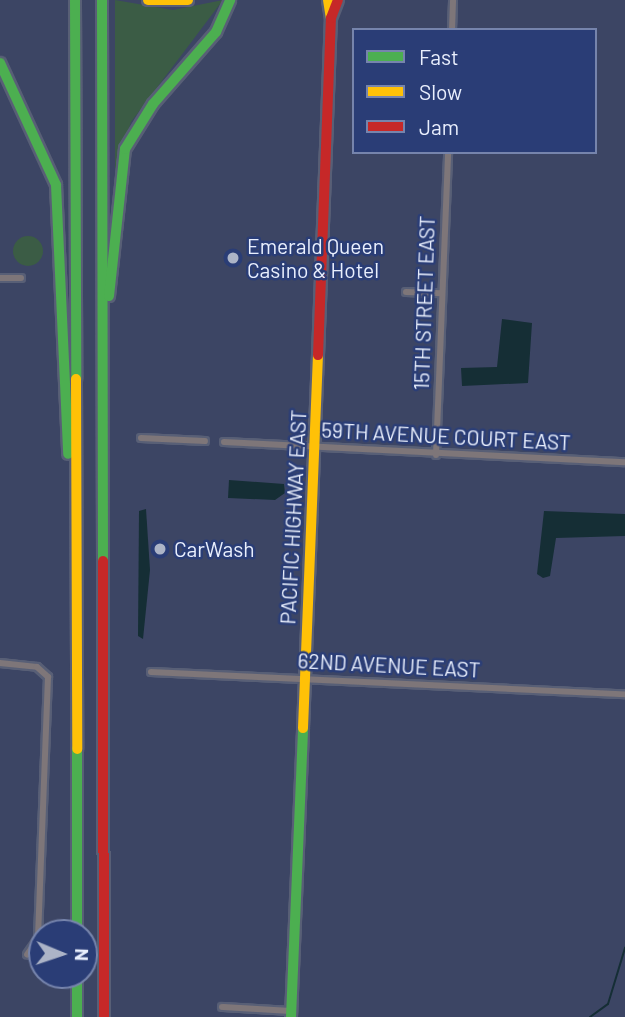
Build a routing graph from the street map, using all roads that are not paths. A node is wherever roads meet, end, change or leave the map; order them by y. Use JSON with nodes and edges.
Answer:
{"nodes":[{"id":1,"x":75,"y":0,"type":"edge"},
{"id":2,"x":102,"y":0,"type":"edge"},
{"id":3,"x":148,"y":0,"type":"edge"},
{"id":4,"x":188,"y":0,"type":"edge"},
{"id":5,"x":230,"y":0,"type":"edge"},
{"id":6,"x":328,"y":0,"type":"edge"},
{"id":7,"x":338,"y":0,"type":"edge"},
{"id":8,"x":453,"y":0,"type":"edge"},
{"id":9,"x":331,"y":18,"type":"junction"},
{"id":10,"x":452,"y":28,"type":"edge"},
{"id":11,"x":0,"y":63,"type":"edge"},
{"id":12,"x":447,"y":154,"type":"edge"},
{"id":13,"x":0,"y":278,"type":"edge"},
{"id":14,"x":22,"y":278,"type":"dead end"},
{"id":15,"x":406,"y":292,"type":"dead end"},
{"id":16,"x":442,"y":293,"type":"junction"},
{"id":17,"x":102,"y":421,"type":"junction"},
{"id":18,"x":141,"y":438,"type":"dead end"},
{"id":19,"x":205,"y":441,"type":"dead end"},
{"id":20,"x":224,"y":442,"type":"dead end"},
{"id":21,"x":315,"y":446,"type":"junction"},
{"id":22,"x":436,"y":455,"type":"junction"},
{"id":23,"x":625,"y":462,"type":"edge"},
{"id":24,"x":76,"y":503,"type":"junction"},
{"id":25,"x":0,"y":663,"type":"edge"},
{"id":26,"x":151,"y":672,"type":"dead end"},
{"id":27,"x":305,"y":678,"type":"junction"},
{"id":28,"x":625,"y":694,"type":"edge"},
{"id":29,"x":77,"y":919,"type":"edge"},
{"id":30,"x":27,"y":955,"type":"dead end"},
{"id":31,"x":77,"y":989,"type":"edge"},
{"id":32,"x":222,"y":1007,"type":"dead end"},
{"id":33,"x":241,"y":1008,"type":"junction"},
{"id":34,"x":291,"y":1014,"type":"edge"},
{"id":35,"x":77,"y":1017,"type":"edge"},
{"id":36,"x":104,"y":1017,"type":"edge"},
{"id":37,"x":241,"y":1017,"type":"edge"}],
"edges":[{"from":1,"to":24,"type":"main road"},
{"from":2,"to":17,"type":"main road"},
{"from":3,"to":4,"type":"main road"},
{"from":5,"to":17,"type":"main road"},
{"from":6,"to":9,"type":"main road","name":"PACIFIC HIGHWAY EAST"},
{"from":7,"to":9,"type":"main road","name":"PACIFIC HIGHWAY EAST"},
{"from":8,"to":10,"type":"street"},
{"from":9,"to":21,"type":"main road","name":"PACIFIC HIGHWAY EAST"},
{"from":11,"to":24,"type":"main road"},
{"from":12,"to":16,"type":"street","name":"15TH STREET EAST"},
{"from":13,"to":14,"type":"street"},
{"from":15,"to":16,"type":"street"},
{"from":16,"to":22,"type":"street","name":"15TH STREET EAST"},
{"from":17,"to":36,"type":"main road"},
{"from":18,"to":19,"type":"street"},
{"from":20,"to":21,"type":"street","name":"59TH AVENUE COURT EAST"},
{"from":21,"to":22,"type":"street","name":"59TH AVENUE COURT EAST"},
{"from":21,"to":27,"type":"main road","name":"PACIFIC HIGHWAY EAST"},
{"from":22,"to":23,"type":"street","name":"59TH AVENUE COURT EAST"},
{"from":24,"to":29,"type":"main road"},
{"from":25,"to":30,"type":"street"},
{"from":26,"to":27,"type":"street","name":"62ND AVENUE EAST"},
{"from":27,"to":28,"type":"street","name":"62ND AVENUE EAST"},
{"from":27,"to":34,"type":"main road","name":"PACIFIC HIGHWAY EAST"},
{"from":31,"to":35,"type":"main road"},
{"from":32,"to":33,"type":"street"},
{"from":33,"to":34,"type":"street"},
{"from":33,"to":37,"type":"street"}]}
